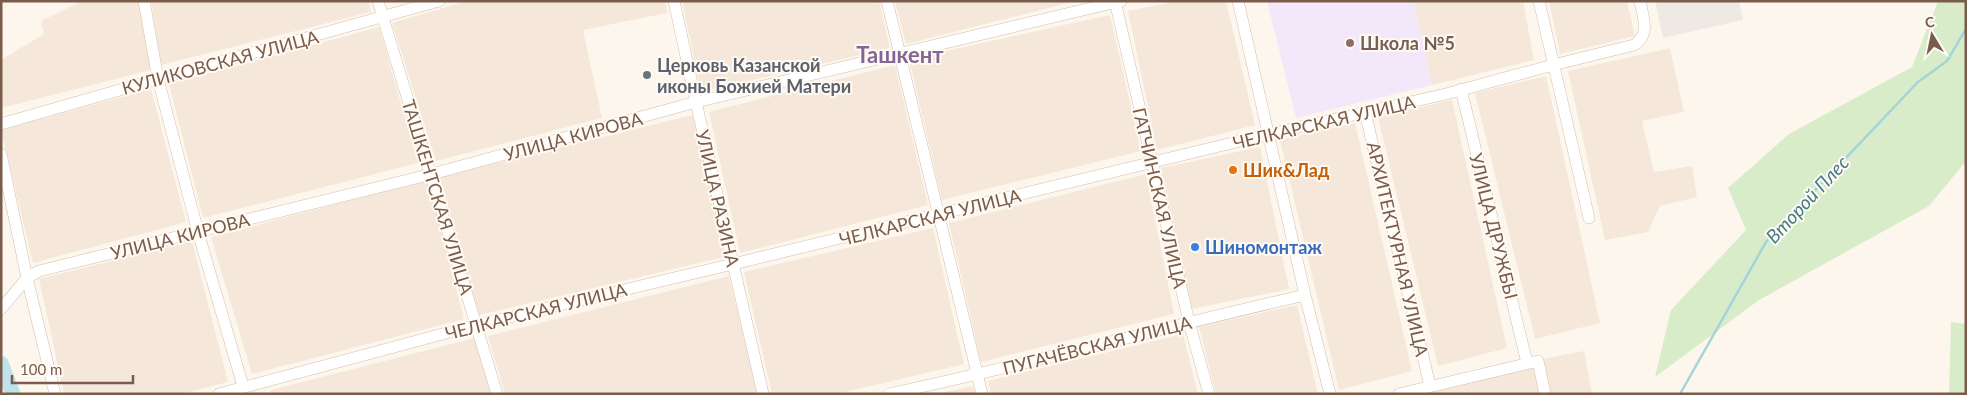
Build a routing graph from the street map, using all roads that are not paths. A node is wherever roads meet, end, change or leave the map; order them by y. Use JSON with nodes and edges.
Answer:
{"nodes":[{"id":1,"x":144,"y":1,"type":"edge"},
{"id":2,"x":378,"y":1,"type":"edge"},
{"id":3,"x":438,"y":1,"type":"edge"},
{"id":4,"x":674,"y":1,"type":"edge"},
{"id":5,"x":888,"y":1,"type":"edge"},
{"id":6,"x":1238,"y":1,"type":"edge"},
{"id":7,"x":1539,"y":1,"type":"edge"},
{"id":8,"x":1640,"y":1,"type":"edge"},
{"id":9,"x":1117,"y":2,"type":"edge"},
{"id":10,"x":383,"y":18,"type":"junction"},
{"id":11,"x":900,"y":54,"type":"junction"},
{"id":12,"x":1553,"y":65,"type":"junction"},
{"id":13,"x":158,"y":79,"type":"junction"},
{"id":14,"x":1461,"y":89,"type":"junction"},
{"id":15,"x":696,"y":102,"type":"junction"},
{"id":16,"x":1366,"y":112,"type":"junction"},
{"id":17,"x":1,"y":124,"type":"edge"},
{"id":18,"x":1269,"y":134,"type":"junction"},
{"id":19,"x":1,"y":154,"type":"edge"},
{"id":20,"x":1152,"y":162,"type":"junction"},
{"id":21,"x":432,"y":174,"type":"junction"},
{"id":22,"x":938,"y":214,"type":"junction"},
{"id":23,"x":1589,"y":218,"type":"dead end"},
{"id":24,"x":198,"y":232,"type":"junction"},
{"id":25,"x":733,"y":264,"type":"junction"},
{"id":26,"x":27,"y":278,"type":"junction"},
{"id":27,"x":1305,"y":295,"type":"junction"},
{"id":28,"x":1,"y":309,"type":"edge"},
{"id":29,"x":1189,"y":322,"type":"junction"},
{"id":30,"x":476,"y":325,"type":"junction"},
{"id":31,"x":1526,"y":363,"type":"junction"},
{"id":32,"x":977,"y":375,"type":"junction"},
{"id":33,"x":260,"y":382,"type":"junction"},
{"id":34,"x":243,"y":386,"type":"junction"},
{"id":35,"x":1430,"y":386,"type":"junction"},
{"id":36,"x":223,"y":393,"type":"edge"},
{"id":37,"x":55,"y":394,"type":"edge"},
{"id":38,"x":263,"y":394,"type":"edge"},
{"id":39,"x":497,"y":394,"type":"edge"},
{"id":40,"x":763,"y":394,"type":"edge"},
{"id":41,"x":889,"y":394,"type":"edge"},
{"id":42,"x":982,"y":394,"type":"edge"},
{"id":43,"x":1208,"y":394,"type":"edge"},
{"id":44,"x":1330,"y":394,"type":"edge"},
{"id":45,"x":1399,"y":394,"type":"edge"},
{"id":46,"x":1545,"y":394,"type":"edge"}],
"edges":[{"from":1,"to":13,"type":"street"},
{"from":2,"to":10,"type":"street","name":"ТАШКЕНТСКАЯ УЛИЦА"},
{"from":3,"to":10,"type":"street","name":"КУЛИКОВСКАЯ УЛИЦА"},
{"from":4,"to":15,"type":"street","name":"УЛИЦА РАЗИНА"},
{"from":5,"to":11,"type":"street"},
{"from":6,"to":18,"type":"street"},
{"from":7,"to":12,"type":"street"},
{"from":8,"to":12,"type":"street","name":"ЧЕЛКАРСКАЯ УЛИЦА"},
{"from":9,"to":11,"type":"street","name":"УЛИЦА КИРОВА"},
{"from":9,"to":20,"type":"street","name":"ГАТЧИНСКАЯ УЛИЦА"},
{"from":10,"to":13,"type":"street","name":"КУЛИКОВСКАЯ УЛИЦА"},
{"from":10,"to":21,"type":"street","name":"ТАШКЕНТСКАЯ УЛИЦА"},
{"from":11,"to":15,"type":"street","name":"УЛИЦА КИРОВА"},
{"from":11,"to":22,"type":"street"},
{"from":12,"to":14,"type":"street","name":"ЧЕЛКАРСКАЯ УЛИЦА"},
{"from":12,"to":23,"type":"street"},
{"from":13,"to":17,"type":"street","name":"КУЛИКОВСКАЯ УЛИЦА"},
{"from":13,"to":24,"type":"street"},
{"from":14,"to":16,"type":"street","name":"ЧЕЛКАРСКАЯ УЛИЦА"},
{"from":14,"to":31,"type":"street","name":"УЛИЦА ДРУЖБЫ"},
{"from":15,"to":21,"type":"street","name":"УЛИЦА КИРОВА"},
{"from":15,"to":25,"type":"street","name":"УЛИЦА РАЗИНА"},
{"from":16,"to":18,"type":"street","name":"ЧЕЛКАРСКАЯ УЛИЦА"},
{"from":16,"to":35,"type":"street","name":"АРХИТЕКТУРНАЯ УЛИЦА"},
{"from":18,"to":20,"type":"street","name":"ЧЕЛКАРСКАЯ УЛИЦА"},
{"from":18,"to":27,"type":"street"},
{"from":19,"to":26,"type":"street"},
{"from":20,"to":22,"type":"street","name":"ЧЕЛКАРСКАЯ УЛИЦА"},
{"from":20,"to":29,"type":"street","name":"ГАТЧИНСКАЯ УЛИЦА"},
{"from":21,"to":24,"type":"street","name":"УЛИЦА КИРОВА"},
{"from":21,"to":30,"type":"street","name":"ТАШКЕНТСКАЯ УЛИЦА"},
{"from":22,"to":25,"type":"street","name":"ЧЕЛКАРСКАЯ УЛИЦА"},
{"from":22,"to":32,"type":"street"},
{"from":24,"to":26,"type":"street","name":"УЛИЦА КИРОВА"},
{"from":24,"to":34,"type":"street"},
{"from":25,"to":30,"type":"street","name":"ЧЕЛКАРСКАЯ УЛИЦА"},
{"from":25,"to":40,"type":"street","name":"УЛИЦА РАЗИНА"},
{"from":26,"to":28,"type":"street"},
{"from":26,"to":37,"type":"street"},
{"from":27,"to":29,"type":"street","name":"ПУГАЧЁВСКАЯ УЛИЦА"},
{"from":27,"to":44,"type":"street"},
{"from":29,"to":32,"type":"street","name":"ПУГАЧЁВСКАЯ УЛИЦА"},
{"from":29,"to":43,"type":"street","name":"ГАТЧИНСКАЯ УЛИЦА"},
{"from":30,"to":33,"type":"street","name":"ЧЕЛКАРСКАЯ УЛИЦА"},
{"from":30,"to":39,"type":"street","name":"ТАШКЕНТСКАЯ УЛИЦА"},
{"from":31,"to":35,"type":"street"},
{"from":31,"to":46,"type":"street"},
{"from":32,"to":41,"type":"street","name":"ПУГАЧЁВСКАЯ УЛИЦА"},
{"from":32,"to":42,"type":"street"},
{"from":33,"to":34,"type":"street","name":"ЧЕЛКАРСКАЯ УЛИЦА"},
{"from":33,"to":38,"type":"street"},
{"from":34,"to":36,"type":"street","name":"ЧЕЛКАРСКАЯ УЛИЦА"},
{"from":35,"to":45,"type":"street"}]}
